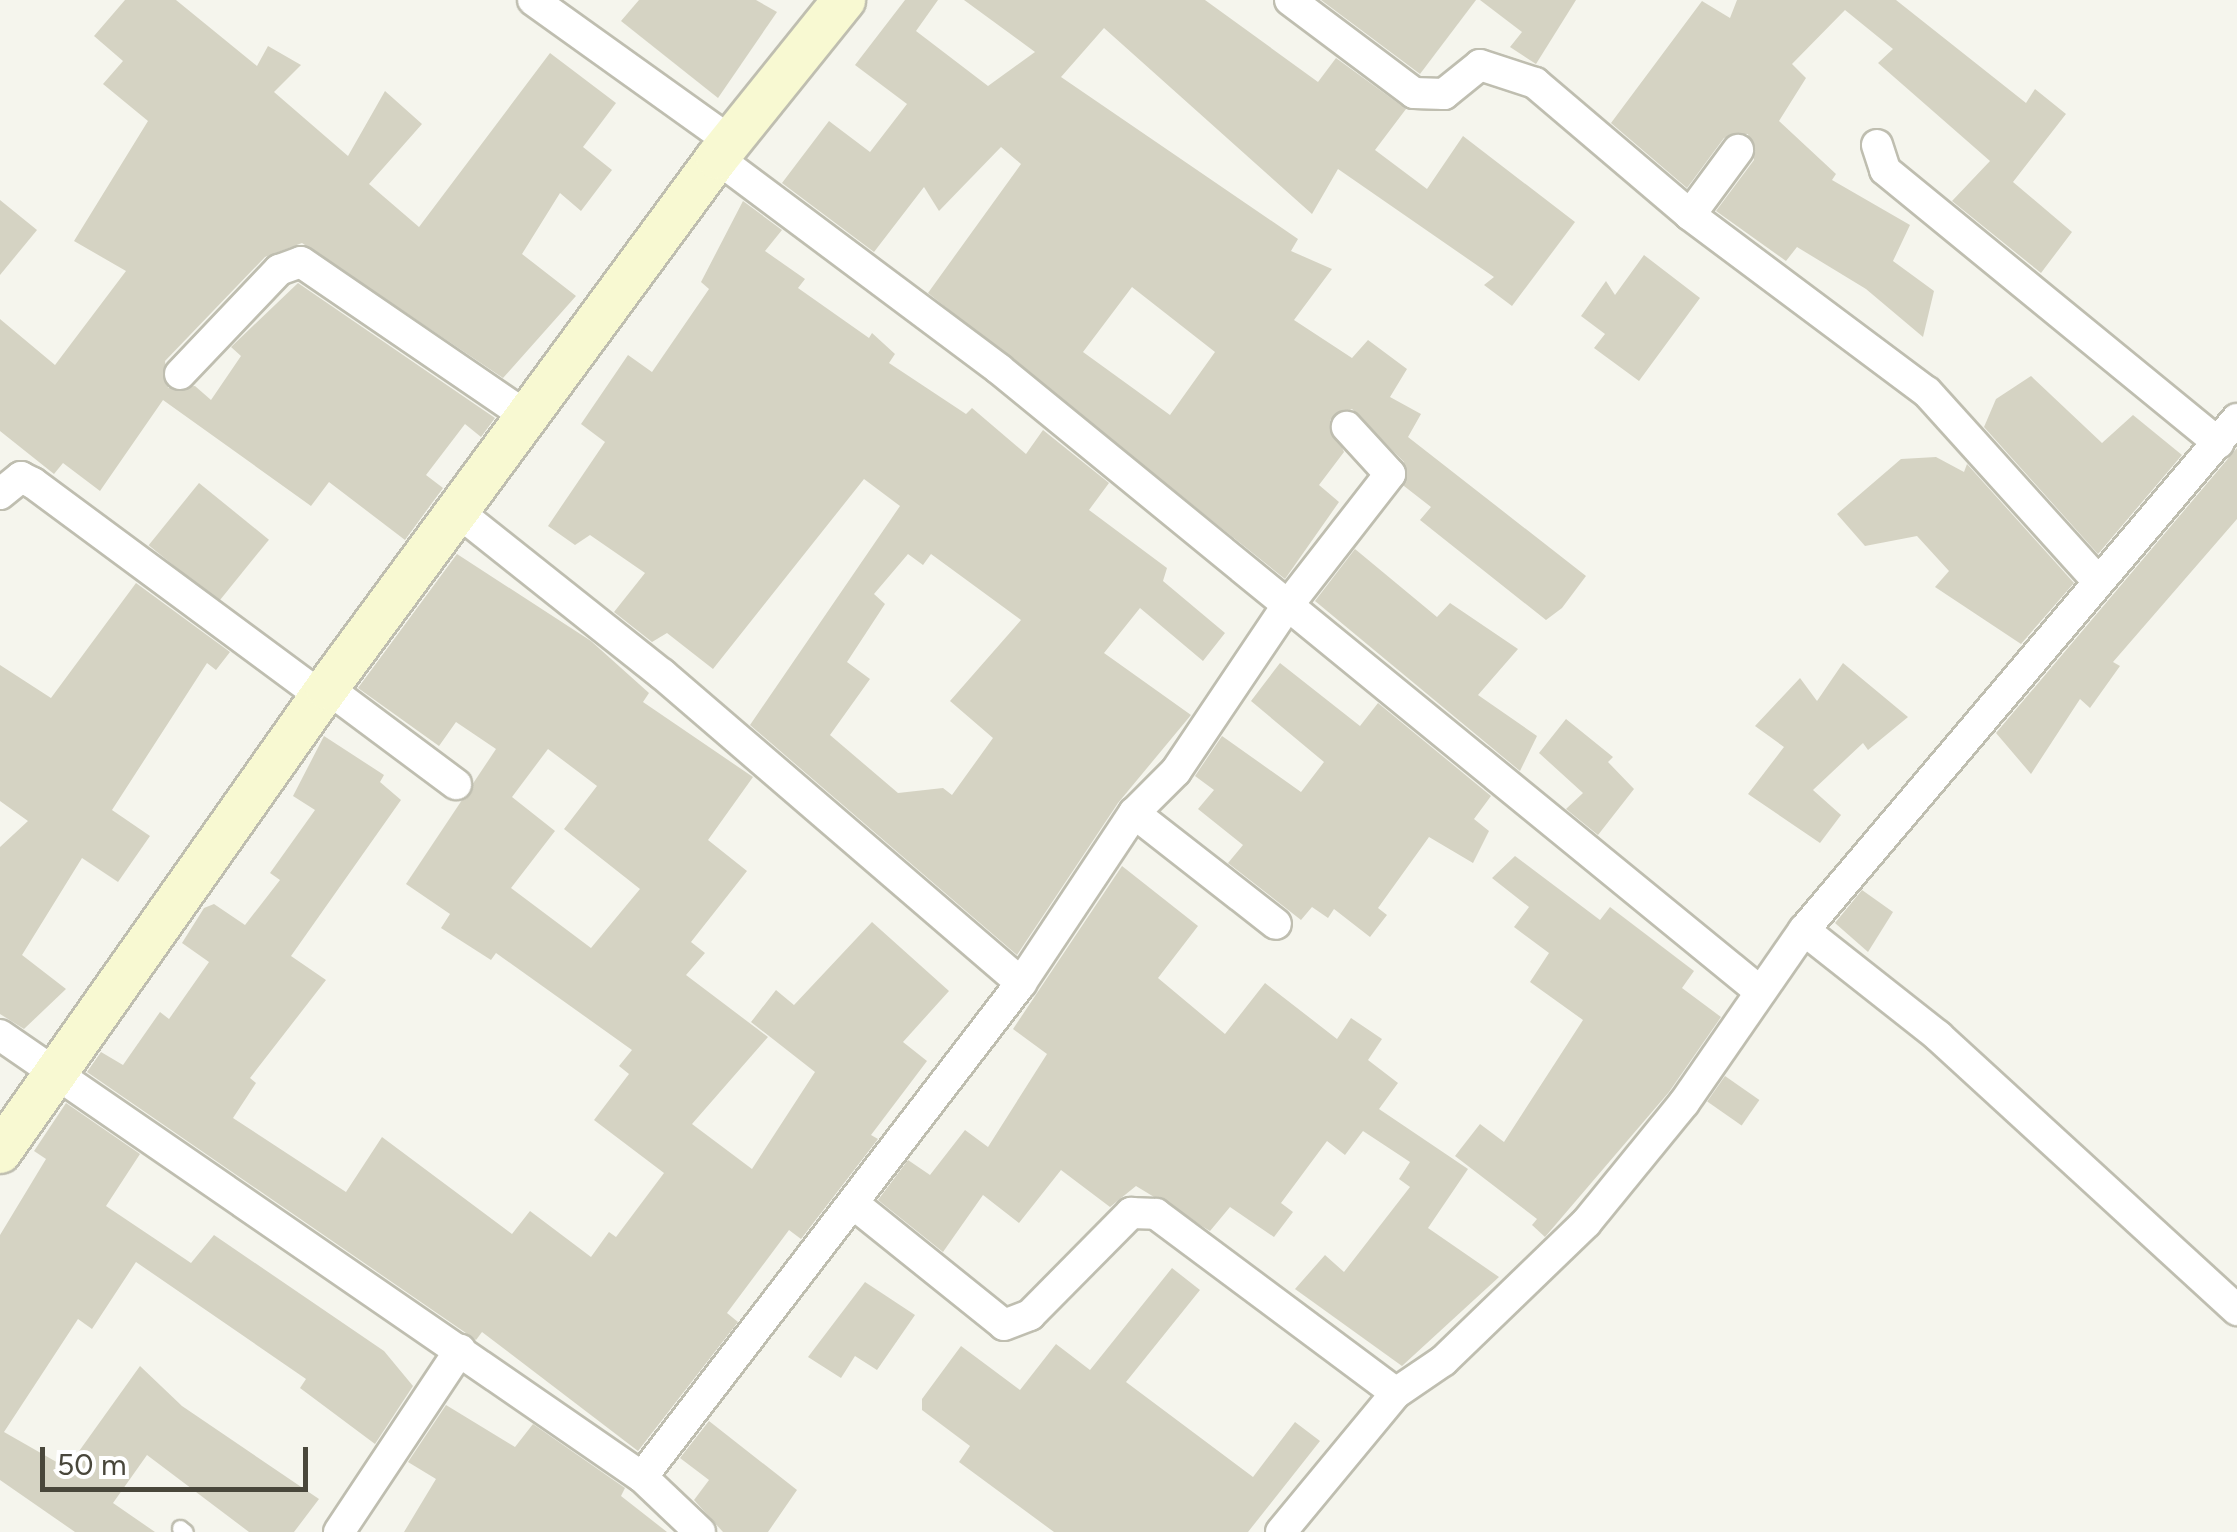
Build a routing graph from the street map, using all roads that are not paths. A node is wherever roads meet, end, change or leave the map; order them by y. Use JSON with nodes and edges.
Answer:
{"nodes":[{"id":1,"x":533,"y":0,"type":"edge"},
{"id":2,"x":844,"y":0,"type":"edge"},
{"id":3,"x":1290,"y":0,"type":"edge"},
{"id":4,"x":1877,"y":145,"type":"dead end"},
{"id":5,"x":724,"y":150,"type":"junction"},
{"id":6,"x":1738,"y":150,"type":"dead end"},
{"id":7,"x":1690,"y":214,"type":"junction"},
{"id":8,"x":180,"y":374,"type":"dead end"},
{"id":9,"x":526,"y":416,"type":"junction"},
{"id":10,"x":1347,"y":427,"type":"dead end"},
{"id":11,"x":2228,"y":431,"type":"edge"},
{"id":12,"x":0,"y":494,"type":"edge"},
{"id":13,"x":457,"y":511,"type":"junction"},
{"id":14,"x":2094,"y":578,"type":"junction"},
{"id":15,"x":1285,"y":609,"type":"junction"},
{"id":16,"x":324,"y":692,"type":"junction"},
{"id":17,"x":456,"y":784,"type":"dead end"},
{"id":18,"x":1134,"y":813,"type":"junction"},
{"id":19,"x":1276,"y":924,"type":"dead end"},
{"id":20,"x":1804,"y":930,"type":"junction"},
{"id":21,"x":1021,"y":983,"type":"junction"},
{"id":22,"x":1756,"y":989,"type":"junction"},
{"id":23,"x":0,"y":1035,"type":"edge"},
{"id":24,"x":53,"y":1074,"type":"junction"},
{"id":25,"x":0,"y":1152,"type":"edge"},
{"id":26,"x":855,"y":1205,"type":"junction"},
{"id":27,"x":2237,"y":1310,"type":"edge"},
{"id":28,"x":460,"y":1350,"type":"junction"},
{"id":29,"x":1396,"y":1393,"type":"junction"},
{"id":30,"x":642,"y":1477,"type":"junction"},
{"id":31,"x":685,"y":1527,"type":"edge"},
{"id":32,"x":339,"y":1532,"type":"edge"},
{"id":33,"x":1281,"y":1532,"type":"edge"}],
"edges":[{"from":1,"to":5,"type":"street"},
{"from":2,"to":5,"type":"street"},
{"from":3,"to":7,"type":"street"},
{"from":4,"to":11,"type":"street"},
{"from":5,"to":9,"type":"street"},
{"from":5,"to":15,"type":"street"},
{"from":6,"to":7,"type":"street"},
{"from":7,"to":14,"type":"street"},
{"from":8,"to":9,"type":"street"},
{"from":9,"to":13,"type":"street"},
{"from":10,"to":15,"type":"street"},
{"from":11,"to":14,"type":"street"},
{"from":12,"to":16,"type":"street"},
{"from":13,"to":16,"type":"street"},
{"from":13,"to":21,"type":"street"},
{"from":14,"to":20,"type":"street"},
{"from":15,"to":18,"type":"street"},
{"from":15,"to":22,"type":"street"},
{"from":16,"to":17,"type":"street"},
{"from":16,"to":24,"type":"street"},
{"from":18,"to":19,"type":"street"},
{"from":18,"to":21,"type":"street"},
{"from":20,"to":22,"type":"street"},
{"from":20,"to":27,"type":"street"},
{"from":21,"to":26,"type":"street"},
{"from":22,"to":29,"type":"street"},
{"from":23,"to":24,"type":"street"},
{"from":24,"to":25,"type":"street"},
{"from":24,"to":28,"type":"street"},
{"from":26,"to":29,"type":"street"},
{"from":26,"to":30,"type":"street"},
{"from":28,"to":30,"type":"street"},
{"from":28,"to":32,"type":"street"},
{"from":29,"to":33,"type":"street"},
{"from":30,"to":31,"type":"street"}]}
